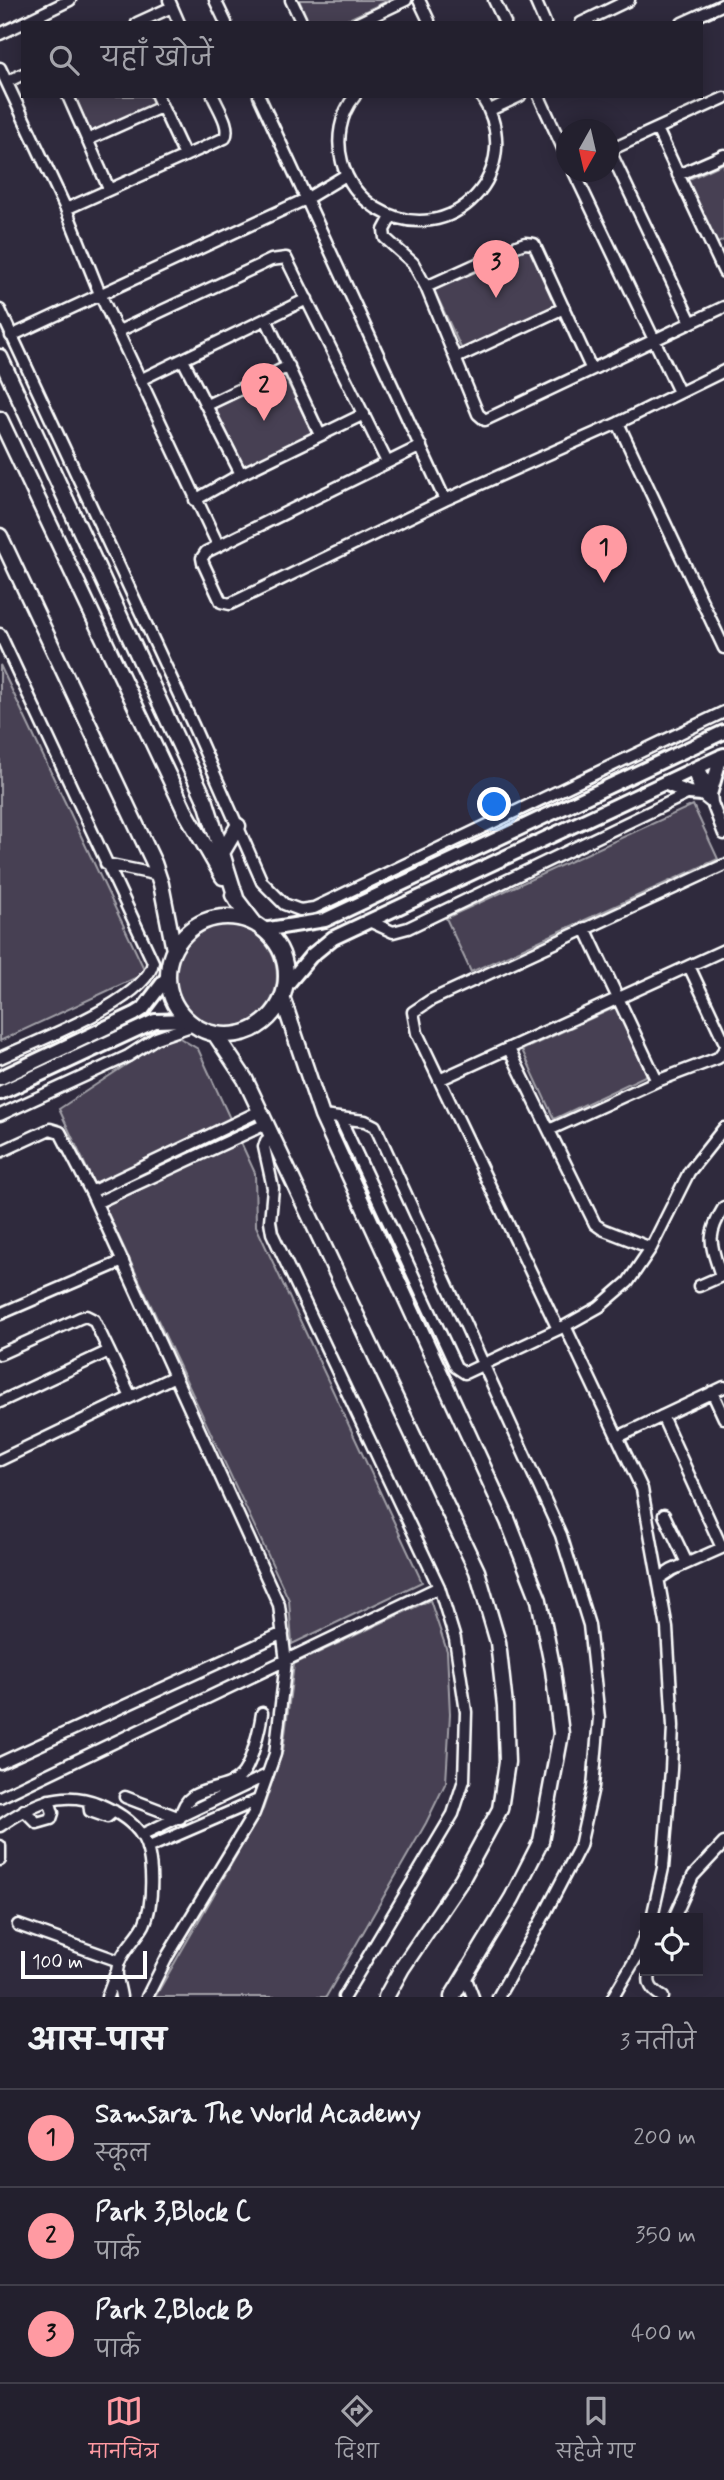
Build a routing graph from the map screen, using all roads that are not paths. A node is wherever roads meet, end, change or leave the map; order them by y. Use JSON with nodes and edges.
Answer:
{"nodes":[{"id":1,"x":70,"y":0,"type":"edge"},
{"id":2,"x":215,"y":0,"type":"edge"},
{"id":3,"x":291,"y":0,"type":"edge"},
{"id":4,"x":406,"y":0,"type":"edge"},
{"id":5,"x":419,"y":0,"type":"edge"},
{"id":6,"x":494,"y":0,"type":"edge"},
{"id":7,"x":535,"y":0,"type":"edge"},
{"id":8,"x":629,"y":0,"type":"edge"},
{"id":9,"x":170,"y":4,"type":"edge"},
{"id":10,"x":723,"y":8,"type":"edge"},
{"id":11,"x":27,"y":21,"type":"edge"},
{"id":12,"x":140,"y":21,"type":"edge"},
{"id":13,"x":178,"y":21,"type":"edge"},
{"id":14,"x":225,"y":21,"type":"edge"},
{"id":15,"x":301,"y":21,"type":"edge"},
{"id":16,"x":362,"y":21,"type":"edge"},
{"id":17,"x":429,"y":21,"type":"dead end"},
{"id":18,"x":504,"y":21,"type":"edge"},
{"id":19,"x":544,"y":21,"type":"edge"},
{"id":20,"x":586,"y":21,"type":"edge"},
{"id":21,"x":687,"y":21,"type":"edge"},
{"id":22,"x":21,"y":24,"type":"edge"},
{"id":23,"x":0,"y":34,"type":"edge"},
{"id":24,"x":0,"y":68,"type":"edge"},
{"id":25,"x":21,"y":75,"type":"edge"},
{"id":26,"x":7,"y":82,"type":"junction"},
{"id":27,"x":69,"y":98,"type":"edge"},
{"id":28,"x":158,"y":98,"type":"edge"},
{"id":29,"x":214,"y":98,"type":"edge"},
{"id":30,"x":260,"y":98,"type":"edge"},
{"id":31,"x":353,"y":98,"type":"edge"},
{"id":32,"x":482,"y":98,"type":"edge"},
{"id":33,"x":516,"y":98,"type":"edge"},
{"id":34,"x":540,"y":98,"type":"edge"},
{"id":35,"x":724,"y":98,"type":"edge"},
{"id":36,"x":162,"y":107,"type":"junction"},
{"id":37,"x":491,"y":110,"type":"junction"},
{"id":38,"x":657,"y":129,"type":"junction"},
{"id":39,"x":556,"y":133,"type":"edge"},
{"id":40,"x":87,"y":140,"type":"junction"},
{"id":41,"x":619,"y":146,"type":"edge"},
{"id":42,"x":724,"y":155,"type":"edge"},
{"id":43,"x":185,"y":156,"type":"junction"},
{"id":44,"x":619,"y":172,"type":"edge"},
{"id":45,"x":346,"y":175,"type":"junction"},
{"id":46,"x":678,"y":175,"type":"junction"},
{"id":47,"x":580,"y":182,"type":"edge"},
{"id":48,"x":109,"y":189,"type":"junction"},
{"id":49,"x":306,"y":199,"type":"junction"},
{"id":50,"x":66,"y":209,"type":"junction"},
{"id":51,"x":391,"y":217,"type":"junction"},
{"id":52,"x":719,"y":250,"type":"edge"},
{"id":53,"x":724,"y":272,"type":"edge"},
{"id":54,"x":426,"y":287,"type":"junction"},
{"id":55,"x":100,"y":294,"type":"junction"},
{"id":56,"x":307,"y":299,"type":"junction"},
{"id":57,"x":724,"y":307,"type":"edge"},
{"id":58,"x":564,"y":309,"type":"junction"},
{"id":59,"x":0,"y":310,"type":"edge"},
{"id":60,"x":266,"y":319,"type":"junction"},
{"id":61,"x":691,"y":322,"type":"junction"},
{"id":62,"x":119,"y":331,"type":"junction"},
{"id":63,"x":11,"y":336,"type":"junction"},
{"id":64,"x":654,"y":340,"type":"junction"},
{"id":65,"x":0,"y":357,"type":"edge"},
{"id":66,"x":456,"y":358,"type":"junction"},
{"id":67,"x":183,"y":360,"type":"junction"},
{"id":68,"x":289,"y":366,"type":"junction"},
{"id":69,"x":592,"y":368,"type":"junction"},
{"id":70,"x":724,"y":371,"type":"edge"},
{"id":71,"x":142,"y":379,"type":"junction"},
{"id":72,"x":679,"y":392,"type":"junction"},
{"id":73,"x":207,"y":405,"type":"junction"},
{"id":74,"x":364,"y":414,"type":"junction"},
{"id":75,"x":0,"y":419,"type":"edge"},
{"id":76,"x":618,"y":423,"type":"junction"},
{"id":77,"x":320,"y":435,"type":"junction"},
{"id":78,"x":421,"y":446,"type":"junction"},
{"id":79,"x":387,"y":462,"type":"junction"},
{"id":80,"x":241,"y":474,"type":"junction"},
{"id":81,"x":195,"y":500,"type":"junction"},
{"id":82,"x":445,"y":500,"type":"junction"},
{"id":83,"x":0,"y":536,"type":"edge"},
{"id":84,"x":218,"y":545,"type":"junction"},
{"id":85,"x":0,"y":634,"type":"edge"},
{"id":86,"x":724,"y":648,"type":"edge"},
{"id":87,"x":724,"y":712,"type":"edge"},
{"id":88,"x":724,"y":732,"type":"edge"},
{"id":89,"x":723,"y":756,"type":"edge"},
{"id":90,"x":695,"y":768,"type":"junction"},
{"id":91,"x":663,"y":783,"type":"junction"},
{"id":92,"x":708,"y":791,"type":"edge"},
{"id":93,"x":238,"y":826,"type":"junction"},
{"id":94,"x":724,"y":834,"type":"edge"},
{"id":95,"x":222,"y":853,"type":"junction"},
{"id":96,"x":106,"y":864,"type":"junction"},
{"id":97,"x":724,"y":864,"type":"edge"},
{"id":98,"x":159,"y":875,"type":"junction"},
{"id":99,"x":376,"y":878,"type":"junction"},
{"id":100,"x":372,"y":899,"type":"junction"},
{"id":101,"x":237,"y":901,"type":"junction"},
{"id":102,"x":369,"y":921,"type":"junction"},
{"id":103,"x":259,"y":927,"type":"junction"},
{"id":104,"x":585,"y":928,"type":"junction"},
{"id":105,"x":174,"y":950,"type":"junction"},
{"id":106,"x":724,"y":950,"type":"edge"},
{"id":107,"x":688,"y":966,"type":"junction"},
{"id":108,"x":168,"y":976,"type":"junction"},
{"id":109,"x":284,"y":992,"type":"junction"},
{"id":110,"x":618,"y":998,"type":"junction"},
{"id":111,"x":191,"y":1023,"type":"junction"},
{"id":112,"x":215,"y":1034,"type":"junction"},
{"id":113,"x":724,"y":1041,"type":"edge"},
{"id":114,"x":509,"y":1049,"type":"junction"},
{"id":115,"x":724,"y":1050,"type":"edge"},
{"id":116,"x":0,"y":1058,"type":"edge"},
{"id":117,"x":0,"y":1078,"type":"edge"},
{"id":118,"x":439,"y":1080,"type":"junction"},
{"id":119,"x":657,"y":1081,"type":"junction"},
{"id":120,"x":0,"y":1093,"type":"edge"},
{"id":121,"x":0,"y":1115,"type":"edge"},
{"id":122,"x":322,"y":1116,"type":"junction"},
{"id":123,"x":340,"y":1118,"type":"junction"},
{"id":124,"x":266,"y":1124,"type":"junction"},
{"id":125,"x":724,"y":1128,"type":"edge"},
{"id":126,"x":549,"y":1130,"type":"junction"},
{"id":127,"x":0,"y":1152,"type":"edge"},
{"id":128,"x":91,"y":1192,"type":"junction"},
{"id":129,"x":96,"y":1203,"type":"junction"},
{"id":130,"x":724,"y":1207,"type":"edge"},
{"id":131,"x":650,"y":1248,"type":"junction"},
{"id":132,"x":122,"y":1261,"type":"junction"},
{"id":133,"x":723,"y":1275,"type":"edge"},
{"id":134,"x":699,"y":1286,"type":"dead end"},
{"id":135,"x":0,"y":1314,"type":"edge"},
{"id":136,"x":562,"y":1328,"type":"junction"},
{"id":137,"x":109,"y":1351,"type":"junction"},
{"id":138,"x":0,"y":1354,"type":"edge"},
{"id":139,"x":484,"y":1365,"type":"junction"},
{"id":140,"x":175,"y":1376,"type":"junction"},
{"id":141,"x":724,"y":1387,"type":"edge"},
{"id":142,"x":712,"y":1392,"type":"junction"},
{"id":143,"x":131,"y":1397,"type":"junction"},
{"id":144,"x":0,"y":1402,"type":"edge"},
{"id":145,"x":662,"y":1416,"type":"junction"},
{"id":146,"x":724,"y":1418,"type":"edge"},
{"id":147,"x":618,"y":1437,"type":"junction"},
{"id":148,"x":0,"y":1460,"type":"edge"},
{"id":149,"x":664,"y":1516,"type":"dead end"},
{"id":150,"x":723,"y":1548,"type":"edge"},
{"id":151,"x":687,"y":1563,"type":"junction"},
{"id":152,"x":660,"y":1578,"type":"junction"},
{"id":153,"x":439,"y":1587,"type":"junction"},
{"id":154,"x":283,"y":1633,"type":"junction"},
{"id":155,"x":286,"y":1662,"type":"junction"},
{"id":156,"x":262,"y":1713,"type":"dead end"},
{"id":157,"x":0,"y":1763,"type":"edge"},
{"id":158,"x":267,"y":1775,"type":"junction"},
{"id":159,"x":0,"y":1797,"type":"edge"},
{"id":160,"x":125,"y":1797,"type":"dead end"},
{"id":161,"x":49,"y":1800,"type":"junction"},
{"id":162,"x":258,"y":1800,"type":"junction"},
{"id":163,"x":24,"y":1810,"type":"junction"},
{"id":164,"x":180,"y":1818,"type":"junction"},
{"id":165,"x":0,"y":1826,"type":"edge"},
{"id":166,"x":141,"y":1835,"type":"junction"},
{"id":167,"x":724,"y":1843,"type":"edge"},
{"id":168,"x":0,"y":1846,"type":"edge"},
{"id":169,"x":147,"y":1848,"type":"junction"},
{"id":170,"x":0,"y":1860,"type":"edge"},
{"id":171,"x":653,"y":1913,"type":"edge"},
{"id":172,"x":676,"y":1913,"type":"edge"},
{"id":173,"x":18,"y":1925,"type":"dead end"},
{"id":174,"x":640,"y":1948,"type":"edge"},
{"id":175,"x":119,"y":1961,"type":"junction"},
{"id":176,"x":116,"y":1973,"type":"junction"},
{"id":177,"x":465,"y":1976,"type":"junction"},
{"id":178,"x":650,"y":1976,"type":"edge"},
{"id":179,"x":107,"y":1997,"type":"edge"},
{"id":180,"x":121,"y":1997,"type":"edge"},
{"id":181,"x":147,"y":1997,"type":"edge"},
{"id":182,"x":344,"y":1997,"type":"edge"},
{"id":183,"x":386,"y":1997,"type":"edge"},
{"id":184,"x":452,"y":1997,"type":"edge"},
{"id":185,"x":473,"y":1997,"type":"edge"},
{"id":186,"x":498,"y":1997,"type":"edge"},
{"id":187,"x":613,"y":1997,"type":"edge"},
{"id":188,"x":663,"y":1997,"type":"edge"}],
"edges":[{"from":1,"to":11,"type":"street"},
{"from":2,"to":14,"type":"street"},
{"from":3,"to":15,"type":"street"},
{"from":4,"to":16,"type":"street"},
{"from":5,"to":17,"type":"street"},
{"from":6,"to":18,"type":"street"},
{"from":7,"to":19,"type":"street"},
{"from":8,"to":20,"type":"street"},
{"from":9,"to":12,"type":"street"},
{"from":9,"to":13,"type":"street"},
{"from":10,"to":21,"type":"street"},
{"from":22,"to":23,"type":"street"},
{"from":24,"to":26,"type":"street"},
{"from":25,"to":26,"type":"street"},
{"from":26,"to":50,"type":"street"},
{"from":27,"to":40,"type":"street"},
{"from":28,"to":36,"type":"street"},
{"from":29,"to":43,"type":"street"},
{"from":30,"to":49,"type":"street"},
{"from":31,"to":45,"type":"street"},
{"from":32,"to":37,"type":"street"},
{"from":33,"to":37,"type":"street"},
{"from":34,"to":39,"type":"street"},
{"from":35,"to":38,"type":"street"},
{"from":36,"to":40,"type":"street"},
{"from":36,"to":43,"type":"street"},
{"from":37,"to":51,"type":"street"},
{"from":38,"to":41,"type":"street"},
{"from":38,"to":46,"type":"street"},
{"from":40,"to":48,"type":"street"},
{"from":42,"to":46,"type":"street"},
{"from":43,"to":48,"type":"street"},
{"from":44,"to":61,"type":"street"},
{"from":45,"to":49,"type":"street"},
{"from":45,"to":51,"type":"street"},
{"from":46,"to":52,"type":"street"},
{"from":47,"to":64,"type":"street"},
{"from":48,"to":50,"type":"street"},
{"from":49,"to":55,"type":"street"},
{"from":49,"to":78,"type":"street"},
{"from":50,"to":55,"type":"street"},
{"from":51,"to":54,"type":"street"},
{"from":52,"to":53,"type":"street"},
{"from":54,"to":58,"type":"street"},
{"from":54,"to":66,"type":"street"},
{"from":55,"to":62,"type":"street"},
{"from":55,"to":63,"type":"street"},
{"from":56,"to":60,"type":"street"},
{"from":56,"to":62,"type":"street"},
{"from":56,"to":74,"type":"street"},
{"from":57,"to":61,"type":"street"},
{"from":58,"to":66,"type":"street"},
{"from":58,"to":69,"type":"street"},
{"from":59,"to":63,"type":"street"},
{"from":60,"to":67,"type":"street"},
{"from":60,"to":68,"type":"street"},
{"from":61,"to":64,"type":"street"},
{"from":62,"to":71,"type":"street"},
{"from":63,"to":93,"type":"street"},
{"from":64,"to":69,"type":"street"},
{"from":64,"to":72,"type":"street"},
{"from":65,"to":95,"type":"main road"},
{"from":66,"to":69,"type":"street"},
{"from":67,"to":71,"type":"street"},
{"from":67,"to":73,"type":"street"},
{"from":68,"to":73,"type":"street"},
{"from":68,"to":77,"type":"street"},
{"from":70,"to":72,"type":"street"},
{"from":71,"to":81,"type":"street"},
{"from":72,"to":76,"type":"street"},
{"from":73,"to":80,"type":"street"},
{"from":74,"to":77,"type":"street"},
{"from":74,"to":79,"type":"street"},
{"from":75,"to":101,"type":"main road"},
{"from":76,"to":82,"type":"street"},
{"from":76,"to":86,"type":"street"},
{"from":77,"to":80,"type":"street"},
{"from":78,"to":79,"type":"street"},
{"from":78,"to":82,"type":"street"},
{"from":79,"to":84,"type":"street"},
{"from":80,"to":81,"type":"street"},
{"from":81,"to":84,"type":"street"},
{"from":82,"to":84,"type":"street"},
{"from":83,"to":98,"type":"main road"},
{"from":85,"to":96,"type":"street"},
{"from":87,"to":99,"type":"street"},
{"from":88,"to":100,"type":"street"},
{"from":89,"to":90,"type":"street"},
{"from":89,"to":92,"type":"street"},
{"from":90,"to":91,"type":"street"},
{"from":90,"to":92,"type":"street"},
{"from":91,"to":92,"type":"street"},
{"from":91,"to":102,"type":"street"},
{"from":92,"to":94,"type":"street"},
{"from":92,"to":102,"type":"street"},
{"from":93,"to":95,"type":"main road"},
{"from":93,"to":99,"type":"street"},
{"from":95,"to":101,"type":"main road"},
{"from":96,"to":98,"type":"street"},
{"from":96,"to":116,"type":"street"},
{"from":97,"to":104,"type":"street"},
{"from":98,"to":105,"type":"main road"},
{"from":99,"to":100,"type":"street"},
{"from":100,"to":103,"type":"street"},
{"from":101,"to":103,"type":"main road"},
{"from":102,"to":109,"type":"street"},
{"from":103,"to":105,"type":"main road"},
{"from":103,"to":109,"type":"main road"},
{"from":104,"to":110,"type":"street"},
{"from":104,"to":118,"type":"street"},
{"from":105,"to":108,"type":"main road"},
{"from":106,"to":107,"type":"street"},
{"from":107,"to":110,"type":"street"},
{"from":107,"to":113,"type":"street"},
{"from":108,"to":111,"type":"main road"},
{"from":108,"to":117,"type":"street"},
{"from":109,"to":112,"type":"main road"},
{"from":109,"to":122,"type":"main road"},
{"from":110,"to":114,"type":"street"},
{"from":110,"to":119,"type":"street"},
{"from":111,"to":112,"type":"main road"},
{"from":111,"to":120,"type":"street"},
{"from":111,"to":121,"type":"street"},
{"from":112,"to":124,"type":"main road"},
{"from":114,"to":118,"type":"street"},
{"from":114,"to":126,"type":"street"},
{"from":115,"to":119,"type":"street"},
{"from":118,"to":136,"type":"street"},
{"from":119,"to":126,"type":"street"},
{"from":122,"to":123,"type":"street"},
{"from":122,"to":177,"type":"main road"},
{"from":123,"to":139,"type":"street"},
{"from":123,"to":139,"type":"street"},
{"from":124,"to":128,"type":"street"},
{"from":124,"to":129,"type":"street"},
{"from":124,"to":153,"type":"street"},
{"from":124,"to":183,"type":"main road"},
{"from":125,"to":131,"type":"street"},
{"from":126,"to":131,"type":"street"},
{"from":127,"to":128,"type":"street"},
{"from":128,"to":129,"type":"street"},
{"from":129,"to":132,"type":"street"},
{"from":130,"to":133,"type":"street"},
{"from":131,"to":136,"type":"street"},
{"from":132,"to":135,"type":"street"},
{"from":132,"to":140,"type":"street"},
{"from":133,"to":134,"type":"street"},
{"from":136,"to":139,"type":"street"},
{"from":136,"to":147,"type":"street"},
{"from":137,"to":138,"type":"street"},
{"from":137,"to":143,"type":"street"},
{"from":137,"to":144,"type":"street"},
{"from":139,"to":186,"type":"street"},
{"from":140,"to":143,"type":"street"},
{"from":140,"to":154,"type":"street"},
{"from":141,"to":142,"type":"street"},
{"from":142,"to":145,"type":"street"},
{"from":142,"to":146,"type":"street"},
{"from":143,"to":148,"type":"street"},
{"from":145,"to":147,"type":"street"},
{"from":145,"to":150,"type":"street"},
{"from":147,"to":152,"type":"street"},
{"from":149,"to":151,"type":"street"},
{"from":150,"to":151,"type":"street"},
{"from":151,"to":152,"type":"street"},
{"from":152,"to":171,"type":"street"},
{"from":153,"to":155,"type":"street"},
{"from":153,"to":182,"type":"street"},
{"from":154,"to":155,"type":"street"},
{"from":154,"to":157,"type":"street"},
{"from":155,"to":158,"type":"street"},
{"from":155,"to":159,"type":"street"},
{"from":156,"to":164,"type":"street"},
{"from":158,"to":162,"type":"street"},
{"from":158,"to":164,"type":"street"},
{"from":160,"to":164,"type":"street"},
{"from":161,"to":163,"type":"street"},
{"from":161,"to":163,"type":"street"},
{"from":161,"to":166,"type":"street"},
{"from":162,"to":169,"type":"street"},
{"from":162,"to":181,"type":"street"},
{"from":163,"to":165,"type":"street"},
{"from":164,"to":166,"type":"street"},
{"from":166,"to":169,"type":"street"},
{"from":167,"to":172,"type":"street"},
{"from":168,"to":170,"type":"street"},
{"from":169,"to":175,"type":"street"},
{"from":173,"to":175,"type":"street"},
{"from":174,"to":187,"type":"street"},
{"from":175,"to":176,"type":"street"},
{"from":176,"to":179,"type":"street"},
{"from":176,"to":180,"type":"street"},
{"from":177,"to":184,"type":"main road"},
{"from":177,"to":185,"type":"street"},
{"from":178,"to":188,"type":"street"}]}
